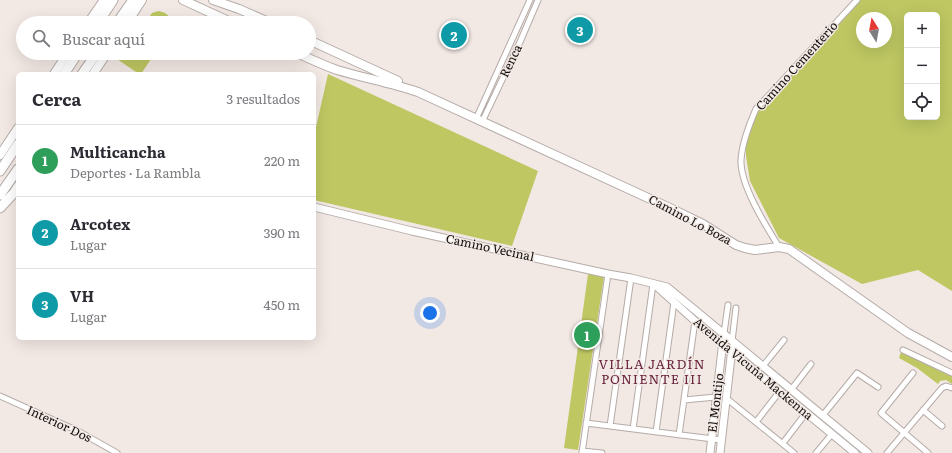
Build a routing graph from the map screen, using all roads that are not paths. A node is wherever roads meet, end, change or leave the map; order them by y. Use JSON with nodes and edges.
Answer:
{"nodes":[{"id":1,"x":104,"y":0,"type":"edge"},
{"id":2,"x":113,"y":0,"type":"edge"},
{"id":3,"x":133,"y":0,"type":"edge"},
{"id":4,"x":142,"y":0,"type":"edge"},
{"id":5,"x":183,"y":0,"type":"edge"},
{"id":6,"x":213,"y":0,"type":"edge"},
{"id":7,"x":530,"y":0,"type":"edge"},
{"id":8,"x":538,"y":0,"type":"edge"},
{"id":9,"x":857,"y":0,"type":"edge"},
{"id":10,"x":93,"y":16,"type":"edge"},
{"id":11,"x":103,"y":16,"type":"edge"},
{"id":12,"x":122,"y":16,"type":"edge"},
{"id":13,"x":132,"y":16,"type":"edge"},
{"id":14,"x":218,"y":16,"type":"edge"},
{"id":15,"x":256,"y":16,"type":"edge"},
{"id":16,"x":316,"y":43,"type":"edge"},
{"id":17,"x":63,"y":60,"type":"edge"},
{"id":18,"x":73,"y":60,"type":"edge"},
{"id":19,"x":92,"y":60,"type":"edge"},
{"id":20,"x":102,"y":60,"type":"edge"},
{"id":21,"x":313,"y":60,"type":"edge"},
{"id":22,"x":55,"y":72,"type":"edge"},
{"id":23,"x":65,"y":72,"type":"edge"},
{"id":24,"x":83,"y":72,"type":"edge"},
{"id":25,"x":94,"y":72,"type":"edge"},
{"id":26,"x":496,"y":74,"type":"junction"},
{"id":27,"x":503,"y":77,"type":"junction"},
{"id":28,"x":418,"y":92,"type":"junction"},
{"id":29,"x":479,"y":120,"type":"junction"},
{"id":30,"x":16,"y":131,"type":"edge"},
{"id":31,"x":16,"y":147,"type":"edge"},
{"id":32,"x":0,"y":155,"type":"edge"},
{"id":33,"x":0,"y":171,"type":"edge"},
{"id":34,"x":16,"y":171,"type":"edge"},
{"id":35,"x":16,"y":189,"type":"edge"},
{"id":36,"x":0,"y":195,"type":"edge"},
{"id":37,"x":12,"y":195,"type":"junction"},
{"id":38,"x":316,"y":207,"type":"edge"},
{"id":39,"x":0,"y":208,"type":"edge"},
{"id":40,"x":0,"y":212,"type":"edge"},
{"id":41,"x":779,"y":247,"type":"junction"},
{"id":42,"x":608,"y":274,"type":"junction"},
{"id":43,"x":632,"y":278,"type":"junction"},
{"id":44,"x":653,"y":284,"type":"junction"},
{"id":45,"x":667,"y":287,"type":"joint"},
{"id":46,"x":674,"y":302,"type":"junction"},
{"id":47,"x":728,"y":305,"type":"dead end"},
{"id":48,"x":736,"y":308,"type":"dead end"},
{"id":49,"x":695,"y":321,"type":"junction"},
{"id":50,"x":724,"y":333,"type":"junction"},
{"id":51,"x":732,"y":340,"type":"junction"},
{"id":52,"x":784,"y":340,"type":"dead end"},
{"id":53,"x":723,"y":344,"type":"junction"},
{"id":54,"x":903,"y":350,"type":"dead end"},
{"id":55,"x":732,"y":351,"type":"junction"},
{"id":56,"x":952,"y":357,"type":"edge"},
{"id":57,"x":811,"y":364,"type":"dead end"},
{"id":58,"x":763,"y":366,"type":"junction"},
{"id":59,"x":913,"y":373,"type":"dead end"},
{"id":60,"x":952,"y":373,"type":"edge"},
{"id":61,"x":878,"y":387,"type":"dead end"},
{"id":62,"x":952,"y":388,"type":"edge"},
{"id":63,"x":791,"y":390,"type":"junction"},
{"id":64,"x":780,"y":391,"type":"junction"},
{"id":65,"x":0,"y":396,"type":"edge"},
{"id":66,"x":716,"y":397,"type":"junction"},
{"id":67,"x":726,"y":398,"type":"junction"},
{"id":68,"x":684,"y":400,"type":"junction"},
{"id":69,"x":923,"y":410,"type":"junction"},
{"id":70,"x":806,"y":413,"type":"junction"},
{"id":71,"x":824,"y":415,"type":"junction"},
{"id":72,"x":756,"y":422,"type":"junction"},
{"id":73,"x":818,"y":422,"type":"junction"},
{"id":74,"x":586,"y":423,"type":"junction"},
{"id":75,"x":610,"y":426,"type":"junction"},
{"id":76,"x":942,"y":426,"type":"dead end"},
{"id":77,"x":633,"y":429,"type":"junction"},
{"id":78,"x":656,"y":432,"type":"junction"},
{"id":79,"x":904,"y":433,"type":"junction"},
{"id":80,"x":832,"y":434,"type":"junction"},
{"id":81,"x":679,"y":435,"type":"junction"},
{"id":82,"x":712,"y":438,"type":"junction"},
{"id":83,"x":721,"y":440,"type":"junction"},
{"id":84,"x":782,"y":443,"type":"junction"},
{"id":85,"x":860,"y":446,"type":"junction"},
{"id":86,"x":582,"y":452,"type":"edge"},
{"id":87,"x":117,"y":453,"type":"edge"},
{"id":88,"x":602,"y":453,"type":"edge"},
{"id":89,"x":710,"y":453,"type":"edge"},
{"id":90,"x":720,"y":453,"type":"edge"},
{"id":91,"x":794,"y":453,"type":"edge"},
{"id":92,"x":816,"y":453,"type":"edge"},
{"id":93,"x":855,"y":453,"type":"edge"},
{"id":94,"x":868,"y":453,"type":"edge"},
{"id":95,"x":888,"y":453,"type":"edge"},
{"id":96,"x":928,"y":453,"type":"edge"}],
"edges":[{"from":1,"to":10,"type":"main road"},
{"from":2,"to":11,"type":"highway"},
{"from":3,"to":12,"type":"highway"},
{"from":4,"to":13,"type":"main road"},
{"from":5,"to":14,"type":"main road"},
{"from":6,"to":15,"type":"main road"},
{"from":7,"to":26,"type":"street","name":"Renca"},
{"from":8,"to":27,"type":"street","name":"Renca"},
{"from":9,"to":41,"type":"street","name":"Camino Cementerio"},
{"from":16,"to":28,"type":"main road","name":"Camino Lo Boza"},
{"from":17,"to":22,"type":"main road"},
{"from":18,"to":23,"type":"highway"},
{"from":19,"to":24,"type":"highway"},
{"from":20,"to":25,"type":"main road"},
{"from":21,"to":28,"type":"main road","name":"Camino Lo Boza"},
{"from":26,"to":27,"type":"street"},
{"from":26,"to":29,"type":"street","name":"Renca"},
{"from":27,"to":29,"type":"street","name":"Renca"},
{"from":28,"to":29,"type":"main road","name":"Camino Lo Boza"},
{"from":29,"to":41,"type":"main road","name":"Camino Lo Boza"},
{"from":30,"to":32,"type":"main road"},
{"from":31,"to":33,"type":"highway"},
{"from":34,"to":36,"type":"highway"},
{"from":35,"to":37,"type":"main road"},
{"from":37,"to":39,"type":"highway"},
{"from":37,"to":40,"type":"street"},
{"from":38,"to":42,"type":"street","name":"Camino Vecinal"},
{"from":41,"to":56,"type":"main road","name":"Camino Lo Boza"},
{"from":42,"to":43,"type":"street","name":"Camino Vecinal"},
{"from":42,"to":74,"type":"street"},
{"from":43,"to":44,"type":"street","name":"Camino Vecinal"},
{"from":43,"to":75,"type":"street"},
{"from":44,"to":45,"type":"street","name":"Camino Vecinal"},
{"from":44,"to":46,"type":"street","name":"Avenida Vicuña Mackenna"},
{"from":44,"to":77,"type":"street"},
{"from":45,"to":50,"type":"street","name":"Avenida Vicuña Mackenna"},
{"from":46,"to":49,"type":"street","name":"Avenida Vicuña Mackenna"},
{"from":46,"to":78,"type":"street"},
{"from":47,"to":50,"type":"street","name":"El Montijo"},
{"from":48,"to":51,"type":"street","name":"El Montijo"},
{"from":49,"to":53,"type":"street","name":"Avenida Vicuña Mackenna"},
{"from":49,"to":68,"type":"street"},
{"from":50,"to":51,"type":"street","name":"Avenida Vicuña Mackenna"},
{"from":50,"to":53,"type":"street","name":"El Montijo"},
{"from":51,"to":55,"type":"street","name":"El Montijo"},
{"from":51,"to":58,"type":"street","name":"Avenida Vicuña Mackenna"},
{"from":52,"to":58,"type":"street"},
{"from":53,"to":55,"type":"street","name":"Avenida Vicuña Mackenna"},
{"from":53,"to":66,"type":"street","name":"El Montijo"},
{"from":54,"to":60,"type":"street"},
{"from":55,"to":64,"type":"street","name":"Avenida Vicuña Mackenna"},
{"from":55,"to":67,"type":"street","name":"El Montijo"},
{"from":57,"to":63,"type":"street"},
{"from":58,"to":63,"type":"street","name":"Avenida Vicuña Mackenna"},
{"from":59,"to":79,"type":"street"},
{"from":61,"to":71,"type":"street"},
{"from":62,"to":69,"type":"street"},
{"from":63,"to":71,"type":"street","name":"Avenida Vicuña Mackenna"},
{"from":64,"to":70,"type":"street","name":"Avenida Vicuña Mackenna"},
{"from":64,"to":72,"type":"street"},
{"from":65,"to":87,"type":"street","name":"Interior Dos"},
{"from":66,"to":68,"type":"street"},
{"from":66,"to":82,"type":"street","name":"El Montijo"},
{"from":67,"to":72,"type":"street"},
{"from":67,"to":83,"type":"street","name":"El Montijo"},
{"from":68,"to":81,"type":"street"},
{"from":69,"to":76,"type":"street"},
{"from":69,"to":79,"type":"street"},
{"from":70,"to":73,"type":"street","name":"Avenida Vicuña Mackenna"},
{"from":70,"to":84,"type":"street"},
{"from":71,"to":73,"type":"street"},
{"from":71,"to":85,"type":"street","name":"Avenida Vicuña Mackenna"},
{"from":72,"to":84,"type":"street"},
{"from":73,"to":80,"type":"street","name":"Avenida Vicuña Mackenna"},
{"from":74,"to":75,"type":"street"},
{"from":74,"to":86,"type":"street"},
{"from":75,"to":77,"type":"street"},
{"from":77,"to":78,"type":"street"},
{"from":78,"to":81,"type":"street"},
{"from":79,"to":95,"type":"street"},
{"from":79,"to":96,"type":"street"},
{"from":80,"to":92,"type":"street"},
{"from":80,"to":93,"type":"street","name":"Avenida Vicuña Mackenna"},
{"from":81,"to":82,"type":"street"},
{"from":82,"to":83,"type":"street"},
{"from":82,"to":89,"type":"street","name":"El Montijo"},
{"from":83,"to":90,"type":"street","name":"El Montijo"},
{"from":84,"to":91,"type":"street"},
{"from":85,"to":93,"type":"street"},
{"from":85,"to":94,"type":"street","name":"Avenida Vicuña Mackenna"},
{"from":86,"to":88,"type":"street"}]}
